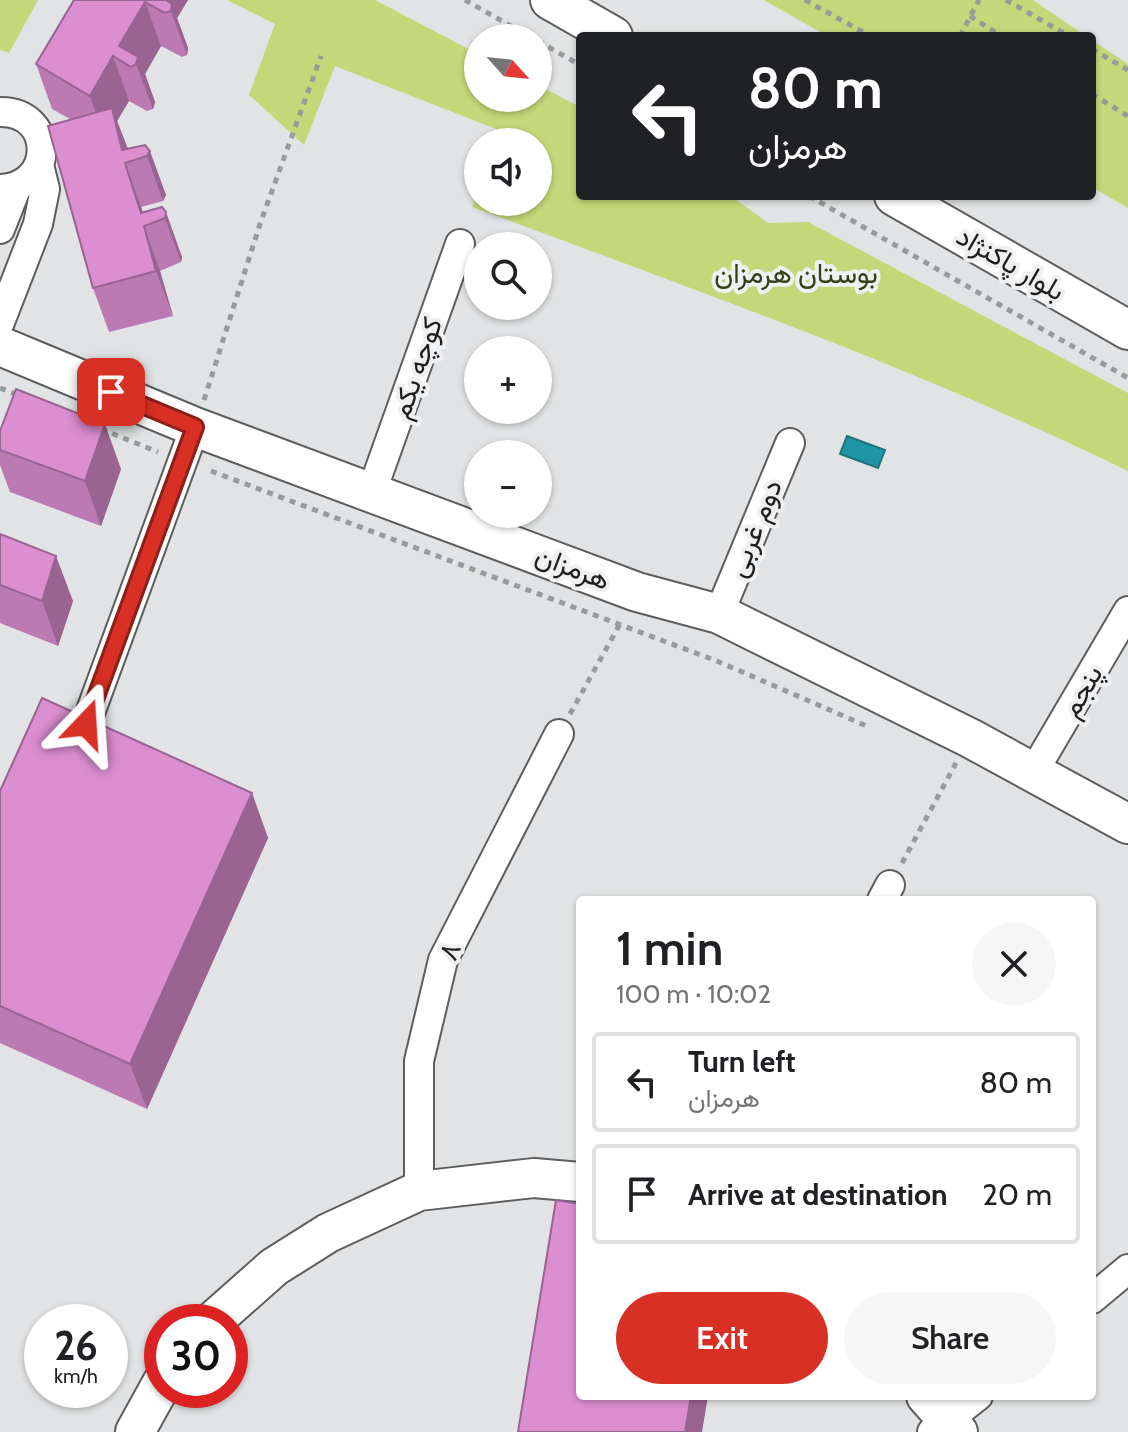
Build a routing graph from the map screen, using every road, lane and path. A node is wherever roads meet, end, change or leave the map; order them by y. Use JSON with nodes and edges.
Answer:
{"nodes":[{"id":1,"x":465,"y":0,"type":"edge"},
{"id":2,"x":550,"y":0,"type":"edge"},
{"id":3,"x":805,"y":0,"type":"edge"},
{"id":4,"x":979,"y":0,"type":"edge"},
{"id":5,"x":1006,"y":0,"type":"edge"},
{"id":6,"x":970,"y":16,"type":"junction"},
{"id":7,"x":507,"y":24,"type":"edge"},
{"id":8,"x":606,"y":32,"type":"edge"},
{"id":9,"x":863,"y":32,"type":"edge"},
{"id":10,"x":962,"y":32,"type":"edge"},
{"id":11,"x":995,"y":32,"type":"edge"},
{"id":12,"x":1062,"y":32,"type":"edge"},
{"id":13,"x":552,"y":49,"type":"edge"},
{"id":14,"x":1096,"y":51,"type":"edge"},
{"id":15,"x":321,"y":56,"type":"dead end"},
{"id":16,"x":576,"y":63,"type":"edge"},
{"id":17,"x":1128,"y":70,"type":"edge"},
{"id":18,"x":1096,"y":96,"type":"edge"},
{"id":19,"x":0,"y":112,"type":"edge"},
{"id":20,"x":1128,"y":116,"type":"edge"},
{"id":21,"x":39,"y":165,"type":"junction"},
{"id":22,"x":9,"y":187,"type":"edge"},
{"id":23,"x":816,"y":200,"type":"edge"},
{"id":24,"x":901,"y":200,"type":"edge"},
{"id":25,"x":0,"y":229,"type":"edge"},
{"id":26,"x":460,"y":244,"type":"dead end"},
{"id":27,"x":0,"y":322,"type":"edge"},
{"id":28,"x":1128,"y":330,"type":"edge"},
{"id":29,"x":0,"y":346,"type":"edge"},
{"id":30,"x":1128,"y":378,"type":"edge"},
{"id":31,"x":0,"y":388,"type":"edge"},
{"id":32,"x":29,"y":399,"type":"edge"},
{"id":33,"x":87,"y":423,"type":"edge"},
{"id":34,"x":195,"y":427,"type":"junction"},
{"id":35,"x":790,"y":443,"type":"dead end"},
{"id":36,"x":159,"y":452,"type":"dead end"},
{"id":37,"x":211,"y":471,"type":"dead end"},
{"id":38,"x":372,"y":491,"type":"junction"},
{"id":39,"x":637,"y":592,"type":"junction"},
{"id":40,"x":1128,"y":611,"type":"edge"},
{"id":41,"x":719,"y":614,"type":"junction"},
{"id":42,"x":86,"y":724,"type":"edge"},
{"id":43,"x":871,"y":728,"type":"dead end"},
{"id":44,"x":559,"y":734,"type":"joint"},
{"id":45,"x":959,"y":756,"type":"junction"},
{"id":46,"x":1034,"y":771,"type":"junction"},
{"id":47,"x":1128,"y":824,"type":"edge"},
{"id":48,"x":886,"y":892,"type":"edge"},
{"id":49,"x":576,"y":1182,"type":"edge"},
{"id":50,"x":419,"y":1191,"type":"junction"},
{"id":51,"x":1128,"y":1269,"type":"edge"},
{"id":52,"x":1096,"y":1296,"type":"edge"},
{"id":53,"x":232,"y":1304,"type":"edge"},
{"id":54,"x":972,"y":1400,"type":"edge"},
{"id":55,"x":148,"y":1408,"type":"edge"},
{"id":56,"x":941,"y":1420,"type":"edge"},
{"id":57,"x":135,"y":1432,"type":"edge"}],
"edges":[{"from":1,"to":7,"type":"path"},
{"from":2,"to":8,"type":"street"},
{"from":3,"to":9,"type":"path"},
{"from":4,"to":6,"type":"path"},
{"from":5,"to":12,"type":"path"},
{"from":6,"to":10,"type":"path"},
{"from":6,"to":11,"type":"path"},
{"from":13,"to":16,"type":"path"},
{"from":14,"to":17,"type":"path"},
{"from":15,"to":34,"type":"path"},
{"from":18,"to":20,"type":"path"},
{"from":19,"to":21,"type":"street"},
{"from":21,"to":22,"type":"street"},
{"from":21,"to":27,"type":"street"},
{"from":22,"to":25,"type":"street"},
{"from":23,"to":30,"type":"path"},
{"from":24,"to":28,"type":"street","name":"بلوار پاکنژاد"},
{"from":26,"to":38,"type":"street","name":"کوچه یکم"},
{"from":29,"to":34,"type":"street","name":"هرمزان"},
{"from":31,"to":32,"type":"path"},
{"from":33,"to":36,"type":"path"},
{"from":34,"to":38,"type":"street","name":"هرمزان"},
{"from":34,"to":42,"type":"street"},
{"from":35,"to":41,"type":"street","name":"دوم غربی"},
{"from":37,"to":43,"type":"path","name":"هرمزان"},
{"from":38,"to":39,"type":"street","name":"هرمزان"},
{"from":39,"to":41,"type":"street","name":"هرمزان"},
{"from":39,"to":44,"type":"path"},
{"from":40,"to":46,"type":"street","name":"پنجم"},
{"from":41,"to":45,"type":"street","name":"هرمزان"},
{"from":44,"to":50,"type":"street","name":"۸"},
{"from":45,"to":46,"type":"street","name":"هرمزان"},
{"from":45,"to":48,"type":"path"},
{"from":46,"to":47,"type":"street","name":"هرمزان"},
{"from":49,"to":50,"type":"street"},
{"from":50,"to":53,"type":"street"},
{"from":51,"to":52,"type":"street"},
{"from":54,"to":56,"type":"street"},
{"from":55,"to":57,"type":"street"}]}
